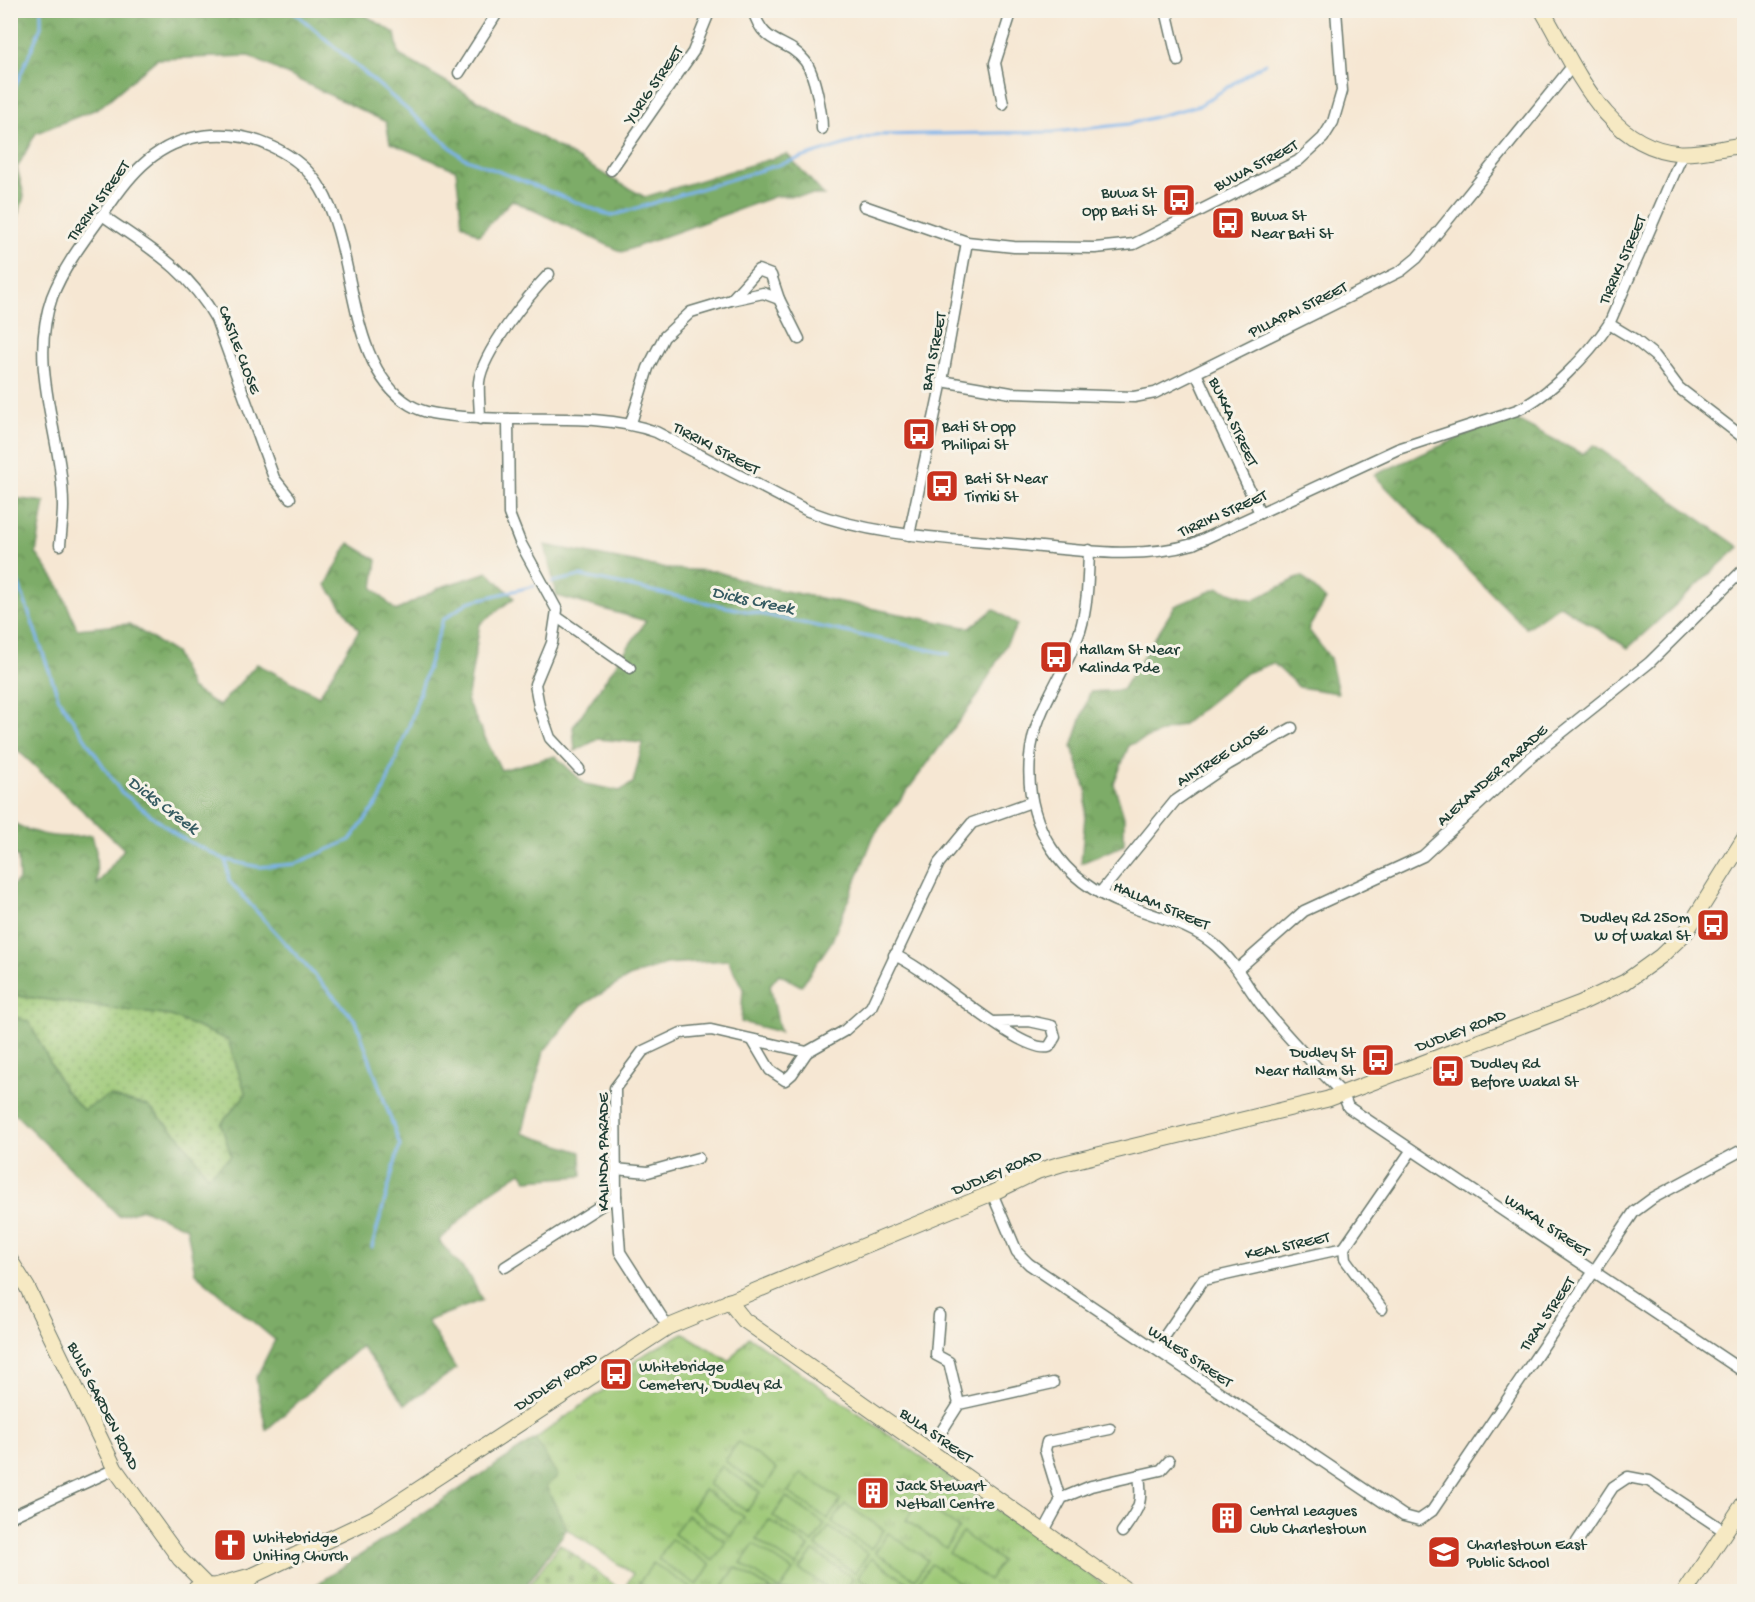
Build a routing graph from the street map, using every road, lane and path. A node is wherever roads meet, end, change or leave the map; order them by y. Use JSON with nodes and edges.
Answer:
{"nodes":[{"id":1,"x":499,"y":10,"type":"edge"},
{"id":2,"x":710,"y":10,"type":"edge"},
{"id":3,"x":753,"y":10,"type":"edge"},
{"id":4,"x":1012,"y":10,"type":"edge"},
{"id":5,"x":1166,"y":10,"type":"edge"},
{"id":6,"x":1336,"y":10,"type":"edge"},
{"id":7,"x":1542,"y":10,"type":"edge"},
{"id":8,"x":1178,"y":61,"type":"dead end"},
{"id":9,"x":1574,"y":64,"type":"junction"},
{"id":10,"x":459,"y":73,"type":"dead end"},
{"id":11,"x":1003,"y":104,"type":"dead end"},
{"id":12,"x":822,"y":129,"type":"dead end"},
{"id":13,"x":1744,"y":145,"type":"edge"},
{"id":14,"x":1683,"y":153,"type":"junction"},
{"id":15,"x":611,"y":170,"type":"dead end"},
{"id":16,"x":864,"y":206,"type":"dead end"},
{"id":17,"x":102,"y":215,"type":"junction"},
{"id":18,"x":967,"y":242,"type":"junction"},
{"id":19,"x":549,"y":274,"type":"dead end"},
{"id":20,"x":779,"y":299,"type":"junction"},
{"id":21,"x":731,"y":300,"type":"junction"},
{"id":22,"x":1609,"y":324,"type":"junction"},
{"id":23,"x":799,"y":339,"type":"dead end"},
{"id":24,"x":1197,"y":375,"type":"junction"},
{"id":25,"x":942,"y":381,"type":"junction"},
{"id":26,"x":480,"y":419,"type":"junction"},
{"id":27,"x":508,"y":419,"type":"junction"},
{"id":28,"x":631,"y":423,"type":"junction"},
{"id":29,"x":1744,"y":438,"type":"edge"},
{"id":30,"x":290,"y":498,"type":"dead end"},
{"id":31,"x":1260,"y":513,"type":"junction"},
{"id":32,"x":909,"y":535,"type":"junction"},
{"id":33,"x":60,"y":545,"type":"dead end"},
{"id":34,"x":1089,"y":550,"type":"junction"},
{"id":35,"x":1744,"y":569,"type":"edge"},
{"id":36,"x":557,"y":617,"type":"junction"},
{"id":37,"x":630,"y":668,"type":"dead end"},
{"id":38,"x":1292,"y":728,"type":"dead end"},
{"id":39,"x":579,"y":769,"type":"dead end"},
{"id":40,"x":1030,"y":802,"type":"junction"},
{"id":41,"x":1744,"y":839,"type":"edge"},
{"id":42,"x":1100,"y":893,"type":"junction"},
{"id":43,"x":894,"y":955,"type":"junction"},
{"id":44,"x":1238,"y":969,"type":"junction"},
{"id":45,"x":993,"y":1022,"type":"junction"},
{"id":46,"x":753,"y":1041,"type":"junction"},
{"id":47,"x":807,"y":1052,"type":"junction"},
{"id":48,"x":1343,"y":1094,"type":"junction"},
{"id":49,"x":1744,"y":1149,"type":"edge"},
{"id":50,"x":1411,"y":1151,"type":"junction"},
{"id":51,"x":698,"y":1158,"type":"dead end"},
{"id":52,"x":615,"y":1169,"type":"junction"},
{"id":53,"x":992,"y":1193,"type":"junction"},
{"id":54,"x":616,"y":1197,"type":"junction"},
{"id":55,"x":1344,"y":1248,"type":"junction"},
{"id":56,"x":10,"y":1260,"type":"edge"},
{"id":57,"x":505,"y":1267,"type":"dead end"},
{"id":58,"x":1592,"y":1271,"type":"junction"},
{"id":59,"x":729,"y":1301,"type":"junction"},
{"id":60,"x":1382,"y":1309,"type":"dead end"},
{"id":61,"x":939,"y":1316,"type":"dead end"},
{"id":62,"x":668,"y":1327,"type":"junction"},
{"id":63,"x":1156,"y":1349,"type":"junction"},
{"id":64,"x":1744,"y":1372,"type":"edge"},
{"id":65,"x":1053,"y":1383,"type":"dead end"},
{"id":66,"x":959,"y":1404,"type":"junction"},
{"id":67,"x":1110,"y":1429,"type":"dead end"},
{"id":68,"x":929,"y":1451,"type":"junction"},
{"id":69,"x":1168,"y":1461,"type":"dead end"},
{"id":70,"x":114,"y":1469,"type":"junction"},
{"id":71,"x":1139,"y":1475,"type":"junction"},
{"id":72,"x":1060,"y":1499,"type":"junction"},
{"id":73,"x":1744,"y":1503,"type":"edge"},
{"id":74,"x":1404,"y":1516,"type":"joint"},
{"id":75,"x":10,"y":1517,"type":"edge"},
{"id":76,"x":1044,"y":1531,"type":"junction"},
{"id":77,"x":1122,"y":1532,"type":"dead end"},
{"id":78,"x":1726,"y":1532,"type":"junction"},
{"id":79,"x":1575,"y":1545,"type":"dead end"},
{"id":80,"x":180,"y":1559,"type":"junction"},
{"id":81,"x":254,"y":1575,"type":"junction"},
{"id":82,"x":215,"y":1587,"type":"edge"},
{"id":83,"x":189,"y":1592,"type":"edge"},
{"id":84,"x":239,"y":1592,"type":"edge"},
{"id":85,"x":1130,"y":1592,"type":"edge"},
{"id":86,"x":1685,"y":1592,"type":"edge"}],
"edges":[{"from":1,"to":10,"type":"street"},
{"from":2,"to":15,"type":"street","name":"YURIG STREET"},
{"from":3,"to":12,"type":"street"},
{"from":4,"to":11,"type":"street"},
{"from":5,"to":8,"type":"street"},
{"from":6,"to":18,"type":"street","name":"BUWA STREET"},
{"from":7,"to":9,"type":"main road"},
{"from":9,"to":14,"type":"main road"},
{"from":9,"to":24,"type":"street","name":"PILLAPAI STREET"},
{"from":13,"to":14,"type":"main road"},
{"from":14,"to":22,"type":"street","name":"TIRRIKI STREET"},
{"from":16,"to":18,"type":"street","name":"BUWA STREET"},
{"from":17,"to":26,"type":"street","name":"TIRRIKI STREET"},
{"from":17,"to":30,"type":"street","name":"CASTLE CLOSE"},
{"from":17,"to":33,"type":"street","name":"TIRRIKI STREET"},
{"from":18,"to":25,"type":"street","name":"BATI STREET"},
{"from":19,"to":26,"type":"street"},
{"from":20,"to":21,"type":"street"},
{"from":20,"to":21,"type":"street"},
{"from":20,"to":23,"type":"street"},
{"from":21,"to":28,"type":"street"},
{"from":22,"to":29,"type":"street"},
{"from":22,"to":31,"type":"street","name":"TIRRIKI STREET"},
{"from":24,"to":25,"type":"street","name":"PILLAPAI STREET"},
{"from":24,"to":31,"type":"street","name":"BUKKA STREET"},
{"from":25,"to":32,"type":"street","name":"BATI STREET"},
{"from":26,"to":27,"type":"street","name":"TIRRIKI STREET"},
{"from":27,"to":28,"type":"street","name":"TIRRIKI STREET"},
{"from":27,"to":36,"type":"street"},
{"from":28,"to":32,"type":"street","name":"TIRRIKI STREET"},
{"from":31,"to":34,"type":"street","name":"TIRRIKI STREET"},
{"from":32,"to":34,"type":"street","name":"TIRRIKI STREET"},
{"from":34,"to":40,"type":"street","name":"HALLAM STREET"},
{"from":35,"to":44,"type":"street","name":"ALEXANDER PARADE"},
{"from":36,"to":37,"type":"street"},
{"from":36,"to":39,"type":"street"},
{"from":38,"to":42,"type":"street","name":"AINTREE CLOSE"},
{"from":40,"to":42,"type":"street","name":"HALLAM STREET"},
{"from":40,"to":43,"type":"street"},
{"from":41,"to":48,"type":"main road","name":"DUDLEY ROAD"},
{"from":42,"to":44,"type":"street","name":"HALLAM STREET"},
{"from":43,"to":45,"type":"street"},
{"from":43,"to":47,"type":"street"},
{"from":44,"to":48,"type":"street","name":"HALLAM STREET"},
{"from":45,"to":45,"type":"street"},
{"from":46,"to":47,"type":"street","name":"KALINDA PARADE"},
{"from":46,"to":47,"type":"street"},
{"from":46,"to":52,"type":"street","name":"KALINDA PARADE"},
{"from":48,"to":50,"type":"street","name":"WAKAL STREET"},
{"from":48,"to":53,"type":"main road","name":"DUDLEY ROAD"},
{"from":49,"to":58,"type":"street","name":"TIRAL STREET"},
{"from":50,"to":55,"type":"street","name":"KEAL STREET"},
{"from":50,"to":58,"type":"street","name":"WAKAL STREET"},
{"from":51,"to":52,"type":"street"},
{"from":52,"to":54,"type":"street","name":"KALINDA PARADE"},
{"from":53,"to":59,"type":"main road","name":"DUDLEY ROAD"},
{"from":53,"to":63,"type":"street","name":"WALES STREET"},
{"from":54,"to":57,"type":"street"},
{"from":54,"to":62,"type":"street","name":"KALINDA PARADE"},
{"from":55,"to":60,"type":"street"},
{"from":55,"to":63,"type":"street","name":"KEAL STREET"},
{"from":56,"to":70,"type":"main road","name":"BULLS GARDEN ROAD"},
{"from":58,"to":64,"type":"street","name":"WAKAL STREET"},
{"from":58,"to":74,"type":"street","name":"TIRAL STREET"},
{"from":59,"to":62,"type":"main road","name":"DUDLEY ROAD"},
{"from":59,"to":68,"type":"main road","name":"BULA STREET"},
{"from":61,"to":66,"type":"street"},
{"from":62,"to":81,"type":"main road","name":"DUDLEY ROAD"},
{"from":63,"to":74,"type":"street","name":"WALES STREET"},
{"from":65,"to":66,"type":"street"},
{"from":66,"to":68,"type":"street"},
{"from":67,"to":72,"type":"street"},
{"from":68,"to":76,"type":"main road","name":"BULA STREET"},
{"from":69,"to":71,"type":"street"},
{"from":70,"to":75,"type":"street"},
{"from":70,"to":80,"type":"main road","name":"BULLS GARDEN ROAD"},
{"from":71,"to":72,"type":"street"},
{"from":71,"to":77,"type":"street"},
{"from":72,"to":76,"type":"street"},
{"from":73,"to":78,"type":"main road"},
{"from":76,"to":85,"type":"main road","name":"BULA STREET"},
{"from":78,"to":79,"type":"street"},
{"from":78,"to":86,"type":"main road"},
{"from":80,"to":82,"type":"main road","name":"BULLS GARDEN ROAD"},
{"from":80,"to":83,"type":"main road","name":"BULLS GARDEN ROAD"},
{"from":81,"to":82,"type":"main road","name":"DUDLEY ROAD"},
{"from":81,"to":84,"type":"main road","name":"DUDLEY ROAD"},
{"from":82,"to":83,"type":"main road","name":"DUDLEY ROAD"}]}
